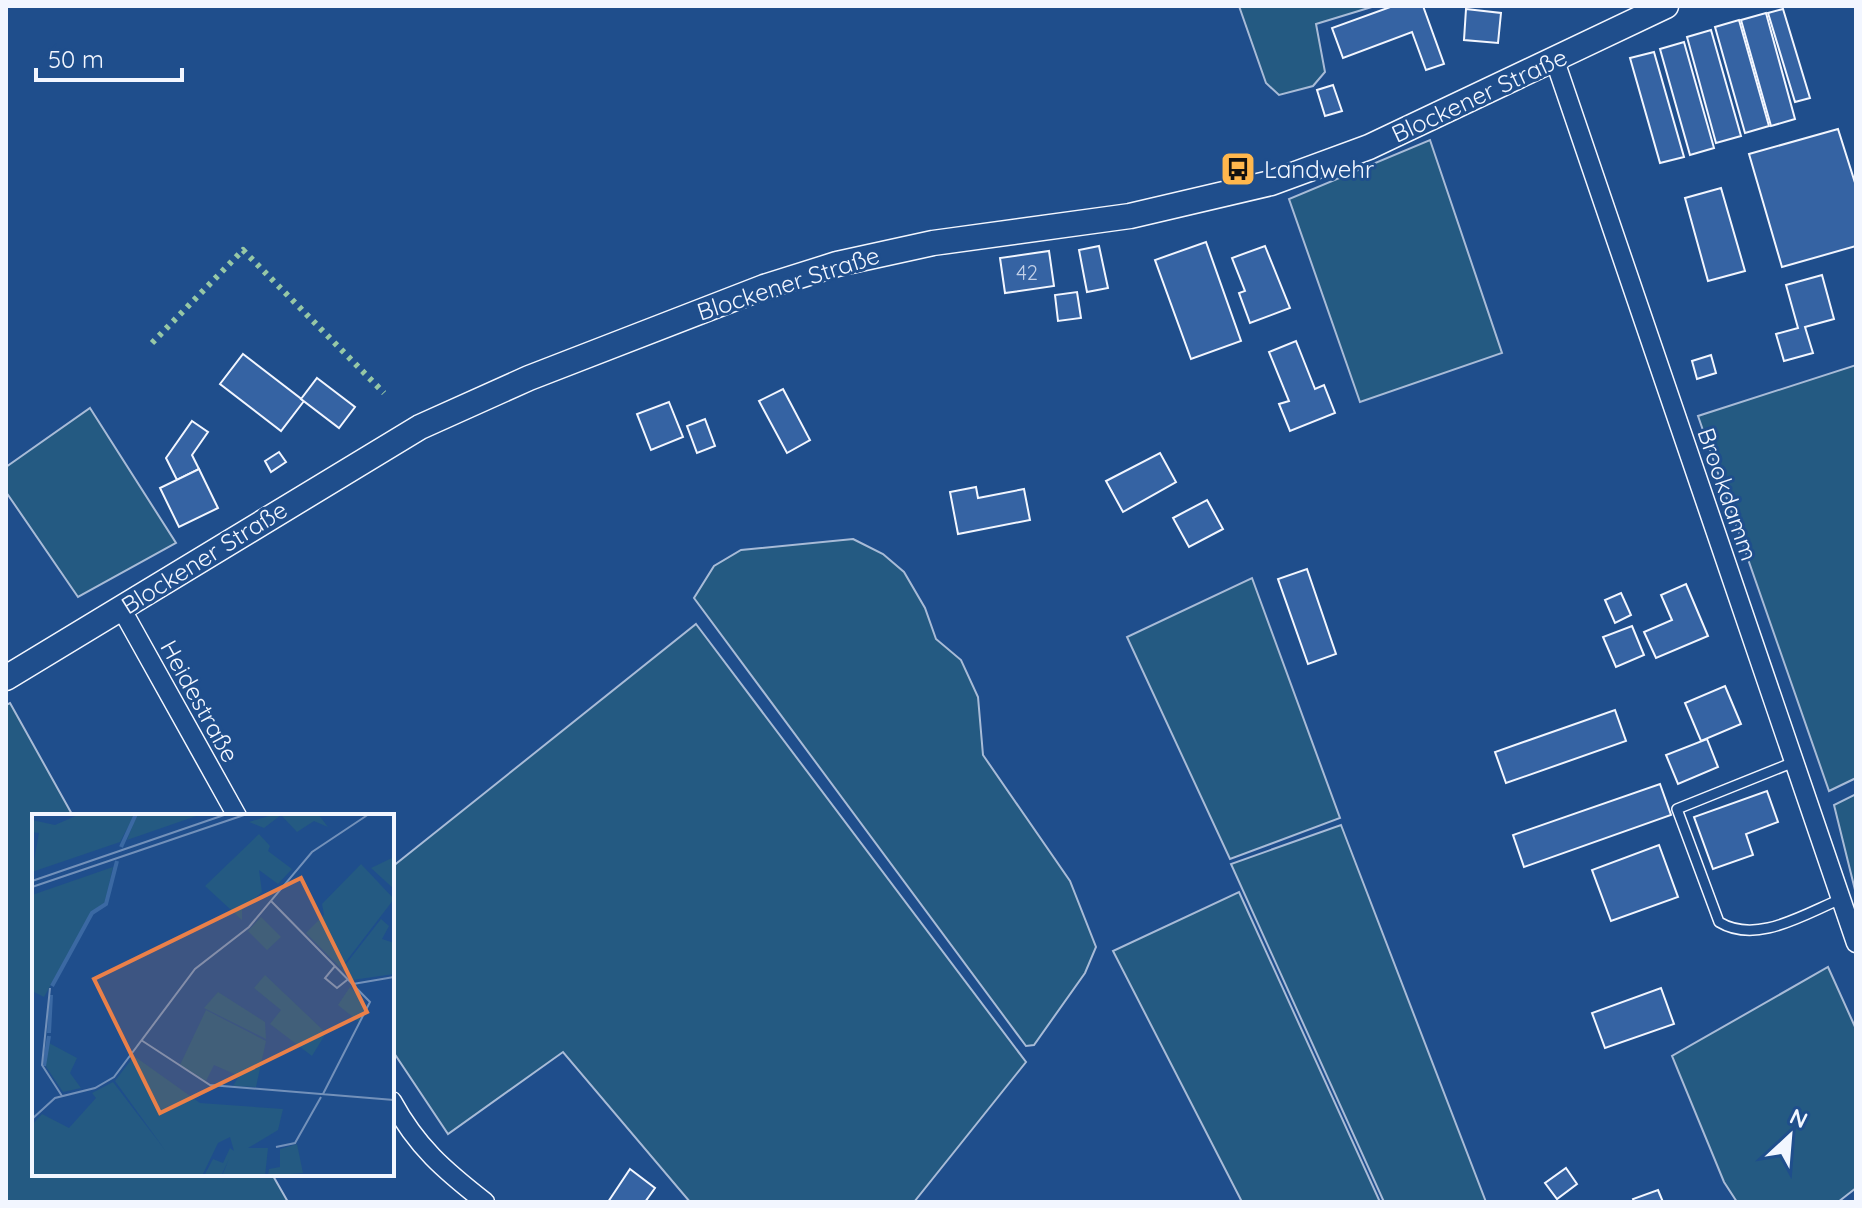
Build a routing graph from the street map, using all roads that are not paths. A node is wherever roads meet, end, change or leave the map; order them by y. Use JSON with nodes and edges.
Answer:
{"nodes":[{"id":1,"x":1666,"y":6,"type":"edge"},
{"id":2,"x":1555,"y":61,"type":"junction"},
{"id":3,"x":121,"y":608,"type":"junction"},
{"id":4,"x":6,"y":678,"type":"edge"},
{"id":5,"x":1794,"y":762,"type":"junction"},
{"id":6,"x":236,"y":814,"type":"edge"},
{"id":7,"x":1841,"y":899,"type":"junction"},
{"id":8,"x":1856,"y":943,"type":"edge"},
{"id":9,"x":394,"y":1105,"type":"edge"},
{"id":10,"x":485,"y":1202,"type":"edge"}],
"edges":[{"from":1,"to":2,"type":"street","name":"Blockener Straße"},
{"from":2,"to":3,"type":"street","name":"Blockener Straße"},
{"from":2,"to":5,"type":"street","name":"Brookdamm"},
{"from":3,"to":4,"type":"street","name":"Blockener Straße"},
{"from":3,"to":6,"type":"street","name":"Heidestraße"},
{"from":5,"to":7,"type":"street","name":"Brookdamm"},
{"from":5,"to":7,"type":"lane"},
{"from":7,"to":8,"type":"street","name":"Brookdamm"},
{"from":9,"to":10,"type":"street"}]}
